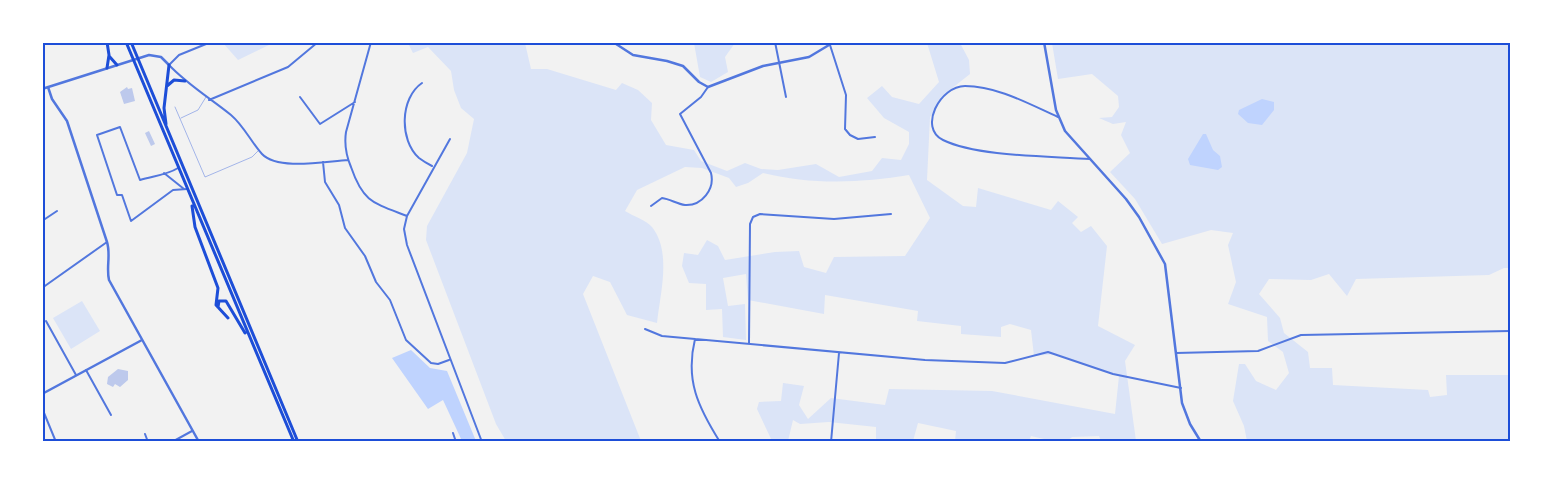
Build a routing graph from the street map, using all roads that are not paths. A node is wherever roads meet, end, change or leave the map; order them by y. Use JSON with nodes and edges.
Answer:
{"nodes":[{"id":1,"x":108,"y":42,"type":"edge"},
{"id":2,"x":126,"y":42,"type":"edge"},
{"id":3,"x":131,"y":42,"type":"edge"},
{"id":4,"x":211,"y":42,"type":"edge"},
{"id":5,"x":318,"y":42,"type":"edge"},
{"id":6,"x":371,"y":42,"type":"edge"},
{"id":7,"x":613,"y":42,"type":"edge"},
{"id":8,"x":775,"y":42,"type":"edge"},
{"id":9,"x":834,"y":42,"type":"edge"},
{"id":10,"x":1044,"y":42,"type":"edge"},
{"id":11,"x":830,"y":45,"type":"junction"},
{"id":12,"x":109,"y":55,"type":"junction"},
{"id":13,"x":135,"y":59,"type":"junction"},
{"id":14,"x":779,"y":63,"type":"junction"},
{"id":15,"x":117,"y":65,"type":"junction"},
{"id":16,"x":169,"y":65,"type":"junction"},
{"id":17,"x":107,"y":68,"type":"junction"},
{"id":18,"x":185,"y":81,"type":"junction"},
{"id":19,"x":422,"y":83,"type":"dead end"},
{"id":20,"x":708,"y":86,"type":"junction"},
{"id":21,"x":48,"y":87,"type":"junction"},
{"id":22,"x":42,"y":88,"type":"edge"},
{"id":23,"x":166,"y":89,"type":"junction"},
{"id":24,"x":206,"y":97,"type":"junction"},
{"id":25,"x":300,"y":97,"type":"dead end"},
{"id":26,"x":786,"y":97,"type":"dead end"},
{"id":27,"x":210,"y":100,"type":"junction"},
{"id":28,"x":355,"y":102,"type":"junction"},
{"id":29,"x":175,"y":107,"type":"dead end"},
{"id":30,"x":1058,"y":117,"type":"junction"},
{"id":31,"x":180,"y":118,"type":"junction"},
{"id":32,"x":168,"y":132,"type":"junction"},
{"id":33,"x":875,"y":137,"type":"dead end"},
{"id":34,"x":450,"y":139,"type":"dead end"},
{"id":35,"x":259,"y":150,"type":"junction"},
{"id":36,"x":348,"y":160,"type":"junction"},
{"id":37,"x":1090,"y":160,"type":"junction"},
{"id":38,"x":323,"y":162,"type":"junction"},
{"id":39,"x":433,"y":167,"type":"junction"},
{"id":40,"x":178,"y":168,"type":"junction"},
{"id":41,"x":164,"y":174,"type":"junction"},
{"id":42,"x":185,"y":189,"type":"junction"},
{"id":43,"x":192,"y":202,"type":"junction"},
{"id":44,"x":652,"y":206,"type":"dead end"},
{"id":45,"x":57,"y":210,"type":"dead end"},
{"id":46,"x":891,"y":214,"type":"dead end"},
{"id":47,"x":406,"y":216,"type":"junction"},
{"id":48,"x":42,"y":221,"type":"edge"},
{"id":49,"x":107,"y":242,"type":"junction"},
{"id":50,"x":42,"y":288,"type":"edge"},
{"id":51,"x":218,"y":308,"type":"junction"},
{"id":52,"x":228,"y":318,"type":"dead end"},
{"id":53,"x":46,"y":321,"type":"dead end"},
{"id":54,"x":645,"y":329,"type":"dead end"},
{"id":55,"x":1510,"y":331,"type":"edge"},
{"id":56,"x":695,"y":339,"type":"junction"},
{"id":57,"x":142,"y":340,"type":"junction"},
{"id":58,"x":251,"y":342,"type":"junction"},
{"id":59,"x":749,"y":344,"type":"junction"},
{"id":60,"x":839,"y":353,"type":"junction"},
{"id":61,"x":1176,"y":353,"type":"junction"},
{"id":62,"x":450,"y":360,"type":"junction"},
{"id":63,"x":86,"y":370,"type":"junction"},
{"id":64,"x":76,"y":375,"type":"junction"},
{"id":65,"x":1180,"y":388,"type":"junction"},
{"id":66,"x":42,"y":394,"type":"edge"},
{"id":67,"x":42,"y":408,"type":"edge"},
{"id":68,"x":111,"y":415,"type":"dead end"},
{"id":69,"x":193,"y":430,"type":"junction"},
{"id":70,"x":453,"y":433,"type":"dead end"},
{"id":71,"x":144,"y":434,"type":"dead end"},
{"id":72,"x":56,"y":442,"type":"edge"},
{"id":73,"x":148,"y":442,"type":"edge"},
{"id":74,"x":172,"y":442,"type":"edge"},
{"id":75,"x":199,"y":442,"type":"edge"},
{"id":76,"x":296,"y":442,"type":"edge"},
{"id":77,"x":456,"y":442,"type":"edge"},
{"id":78,"x":482,"y":442,"type":"edge"},
{"id":79,"x":720,"y":442,"type":"edge"},
{"id":80,"x":831,"y":442,"type":"edge"},
{"id":81,"x":1201,"y":442,"type":"edge"}],
"edges":[{"from":1,"to":12,"type":"highway"},
{"from":2,"to":13,"type":"highway"},
{"from":3,"to":13,"type":"highway"},
{"from":4,"to":16,"type":"street"},
{"from":5,"to":27,"type":"street"},
{"from":6,"to":28,"type":"street"},
{"from":7,"to":20,"type":"street"},
{"from":8,"to":14,"type":"street"},
{"from":9,"to":11,"type":"street"},
{"from":10,"to":30,"type":"street"},
{"from":11,"to":14,"type":"street"},
{"from":11,"to":33,"type":"street"},
{"from":12,"to":15,"type":"highway"},
{"from":12,"to":17,"type":"highway"},
{"from":13,"to":15,"type":"street"},
{"from":13,"to":16,"type":"street"},
{"from":13,"to":32,"type":"highway"},
{"from":13,"to":40,"type":"highway"},
{"from":14,"to":20,"type":"street"},
{"from":14,"to":26,"type":"street"},
{"from":15,"to":17,"type":"street"},
{"from":16,"to":18,"type":"street"},
{"from":16,"to":23,"type":"highway"},
{"from":17,"to":21,"type":"street"},
{"from":18,"to":23,"type":"highway"},
{"from":18,"to":24,"type":"street"},
{"from":19,"to":39,"type":"street"},
{"from":20,"to":44,"type":"street"},
{"from":21,"to":22,"type":"street"},
{"from":21,"to":49,"type":"street"},
{"from":23,"to":32,"type":"highway"},
{"from":24,"to":27,"type":"street"},
{"from":24,"to":31,"type":"lane"},
{"from":25,"to":28,"type":"street"},
{"from":27,"to":35,"type":"street"},
{"from":28,"to":36,"type":"street"},
{"from":29,"to":31,"type":"lane"},
{"from":30,"to":37,"type":"street"},
{"from":30,"to":37,"type":"street"},
{"from":31,"to":35,"type":"lane"},
{"from":32,"to":76,"type":"highway"},
{"from":34,"to":39,"type":"street"},
{"from":35,"to":38,"type":"street"},
{"from":36,"to":38,"type":"street"},
{"from":36,"to":47,"type":"street"},
{"from":37,"to":61,"type":"street"},
{"from":38,"to":62,"type":"street"},
{"from":39,"to":47,"type":"street"},
{"from":40,"to":41,"type":"street"},
{"from":40,"to":42,"type":"highway"},
{"from":41,"to":42,"type":"street"},
{"from":41,"to":42,"type":"street"},
{"from":42,"to":43,"type":"highway"},
{"from":43,"to":51,"type":"highway"},
{"from":43,"to":58,"type":"highway"},
{"from":45,"to":48,"type":"street"},
{"from":46,"to":59,"type":"street"},
{"from":47,"to":62,"type":"street"},
{"from":49,"to":50,"type":"street"},
{"from":49,"to":57,"type":"street"},
{"from":51,"to":52,"type":"highway"},
{"from":51,"to":58,"type":"highway"},
{"from":53,"to":64,"type":"street"},
{"from":54,"to":56,"type":"street"},
{"from":55,"to":61,"type":"street"},
{"from":56,"to":59,"type":"street"},
{"from":56,"to":79,"type":"street"},
{"from":57,"to":63,"type":"street"},
{"from":57,"to":69,"type":"street"},
{"from":58,"to":76,"type":"highway"},
{"from":59,"to":60,"type":"street"},
{"from":60,"to":65,"type":"street"},
{"from":60,"to":80,"type":"street"},
{"from":61,"to":65,"type":"street"},
{"from":62,"to":78,"type":"street"},
{"from":63,"to":64,"type":"street"},
{"from":63,"to":68,"type":"street"},
{"from":64,"to":66,"type":"street"},
{"from":65,"to":81,"type":"street"},
{"from":67,"to":72,"type":"street"},
{"from":69,"to":74,"type":"street"},
{"from":69,"to":75,"type":"street"},
{"from":70,"to":77,"type":"street"},
{"from":71,"to":73,"type":"street"}]}
